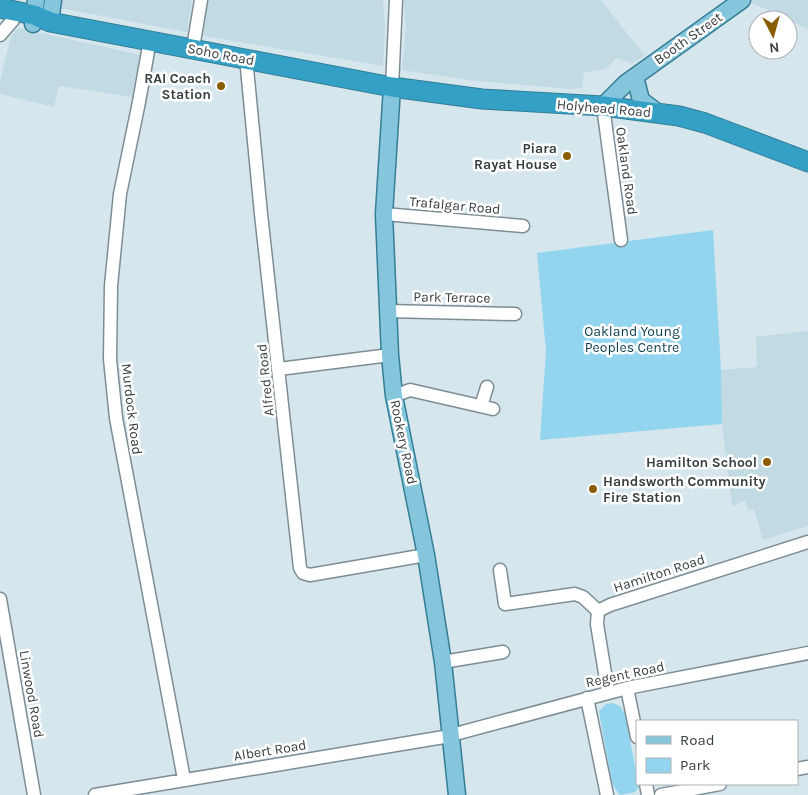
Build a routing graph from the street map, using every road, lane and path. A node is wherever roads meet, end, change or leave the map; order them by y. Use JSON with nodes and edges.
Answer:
{"nodes":[{"id":1,"x":53,"y":0,"type":"edge"},
{"id":2,"x":201,"y":0,"type":"edge"},
{"id":3,"x":396,"y":0,"type":"edge"},
{"id":4,"x":742,"y":0,"type":"edge"},
{"id":5,"x":4,"y":15,"type":"edge"},
{"id":6,"x":38,"y":15,"type":"edge"},
{"id":7,"x":0,"y":35,"type":"edge"},
{"id":8,"x":150,"y":40,"type":"junction"},
{"id":9,"x":193,"y":48,"type":"junction"},
{"id":10,"x":246,"y":58,"type":"junction"},
{"id":11,"x":635,"y":77,"type":"junction"},
{"id":12,"x":392,"y":86,"type":"junction"},
{"id":13,"x":603,"y":106,"type":"junction"},
{"id":14,"x":657,"y":112,"type":"junction"},
{"id":15,"x":808,"y":162,"type":"edge"},
{"id":16,"x":384,"y":214,"type":"junction"},
{"id":17,"x":523,"y":226,"type":"dead end"},
{"id":18,"x":621,"y":240,"type":"dead end"},
{"id":19,"x":388,"y":311,"type":"junction"},
{"id":20,"x":515,"y":314,"type":"dead end"},
{"id":21,"x":390,"y":355,"type":"junction"},
{"id":22,"x":279,"y":369,"type":"junction"},
{"id":23,"x":487,"y":387,"type":"dead end"},
{"id":24,"x":394,"y":396,"type":"junction"},
{"id":25,"x":808,"y":542,"type":"edge"},
{"id":26,"x":426,"y":555,"type":"junction"},
{"id":27,"x":500,"y":570,"type":"dead end"},
{"id":28,"x":0,"y":599,"type":"edge"},
{"id":29,"x":598,"y":610,"type":"junction"},
{"id":30,"x":503,"y":652,"type":"dead end"},
{"id":31,"x":808,"y":653,"type":"edge"},
{"id":32,"x":443,"y":662,"type":"junction"},
{"id":33,"x":6,"y":670,"type":"edge"},
{"id":34,"x":627,"y":688,"type":"junction"},
{"id":35,"x":608,"y":692,"type":"junction"},
{"id":36,"x":587,"y":698,"type":"junction"},
{"id":37,"x":636,"y":732,"type":"edge"},
{"id":38,"x":451,"y":736,"type":"junction"},
{"id":39,"x":184,"y":779,"type":"junction"},
{"id":40,"x":715,"y":785,"type":"edge"},
{"id":41,"x":130,"y":792,"type":"edge"},
{"id":42,"x":34,"y":795,"type":"edge"},
{"id":43,"x":95,"y":795,"type":"edge"},
{"id":44,"x":457,"y":795,"type":"edge"},
{"id":45,"x":607,"y":795,"type":"edge"},
{"id":46,"x":661,"y":795,"type":"edge"}],
"edges":[{"from":1,"to":6,"type":"main road"},
{"from":2,"to":9,"type":"street"},
{"from":3,"to":12,"type":"street"},
{"from":4,"to":11,"type":"main road","name":"Booth Street"},
{"from":5,"to":6,"type":"highway","name":"Soho Road"},
{"from":5,"to":7,"type":"street"},
{"from":6,"to":8,"type":"highway","name":"Soho Road"},
{"from":8,"to":9,"type":"highway","name":"Soho Road"},
{"from":8,"to":39,"type":"street","name":"Murdock Road"},
{"from":9,"to":10,"type":"highway","name":"Soho Road"},
{"from":10,"to":12,"type":"highway","name":"Soho Road"},
{"from":10,"to":22,"type":"street","name":"Alfred Road"},
{"from":11,"to":13,"type":"main road","name":"Booth Street"},
{"from":11,"to":14,"type":"main road"},
{"from":12,"to":13,"type":"highway","name":"Holyhead Road"},
{"from":12,"to":16,"type":"main road","name":"Rookery Road"},
{"from":13,"to":14,"type":"highway","name":"Holyhead Road"},
{"from":13,"to":18,"type":"street","name":"Oakland Road"},
{"from":14,"to":15,"type":"highway","name":"Holyhead Road"},
{"from":16,"to":17,"type":"street","name":"Trafalgar Road"},
{"from":16,"to":19,"type":"main road","name":"Rookery Road"},
{"from":19,"to":20,"type":"street","name":"Park Terrace"},
{"from":19,"to":21,"type":"main road","name":"Rookery Road"},
{"from":21,"to":22,"type":"street"},
{"from":21,"to":24,"type":"main road","name":"Rookery Road"},
{"from":22,"to":26,"type":"street","name":"Alfred Road"},
{"from":23,"to":24,"type":"street"},
{"from":24,"to":26,"type":"main road","name":"Rookery Road"},
{"from":25,"to":29,"type":"street","name":"Hamilton Road"},
{"from":26,"to":32,"type":"main road","name":"Rookery Road"},
{"from":27,"to":29,"type":"street"},
{"from":28,"to":33,"type":"street","name":"Linwood Road"},
{"from":29,"to":35,"type":"street"},
{"from":30,"to":32,"type":"street"},
{"from":31,"to":34,"type":"street","name":"Regent Road"},
{"from":32,"to":38,"type":"main road","name":"Rookery Road"},
{"from":33,"to":42,"type":"street","name":"Linwood Road"},
{"from":34,"to":35,"type":"street","name":"Regent Road"},
{"from":34,"to":37,"type":"street"},
{"from":35,"to":36,"type":"street","name":"Regent Road"},
{"from":36,"to":38,"type":"street","name":"Regent Road"},
{"from":36,"to":45,"type":"street"},
{"from":38,"to":39,"type":"street","name":"Albert Road"},
{"from":38,"to":44,"type":"main road","name":"Rookery Road"},
{"from":39,"to":41,"type":"street","name":"Albert Road"},
{"from":40,"to":46,"type":"street"},
{"from":41,"to":43,"type":"street","name":"Albert Road"}]}
